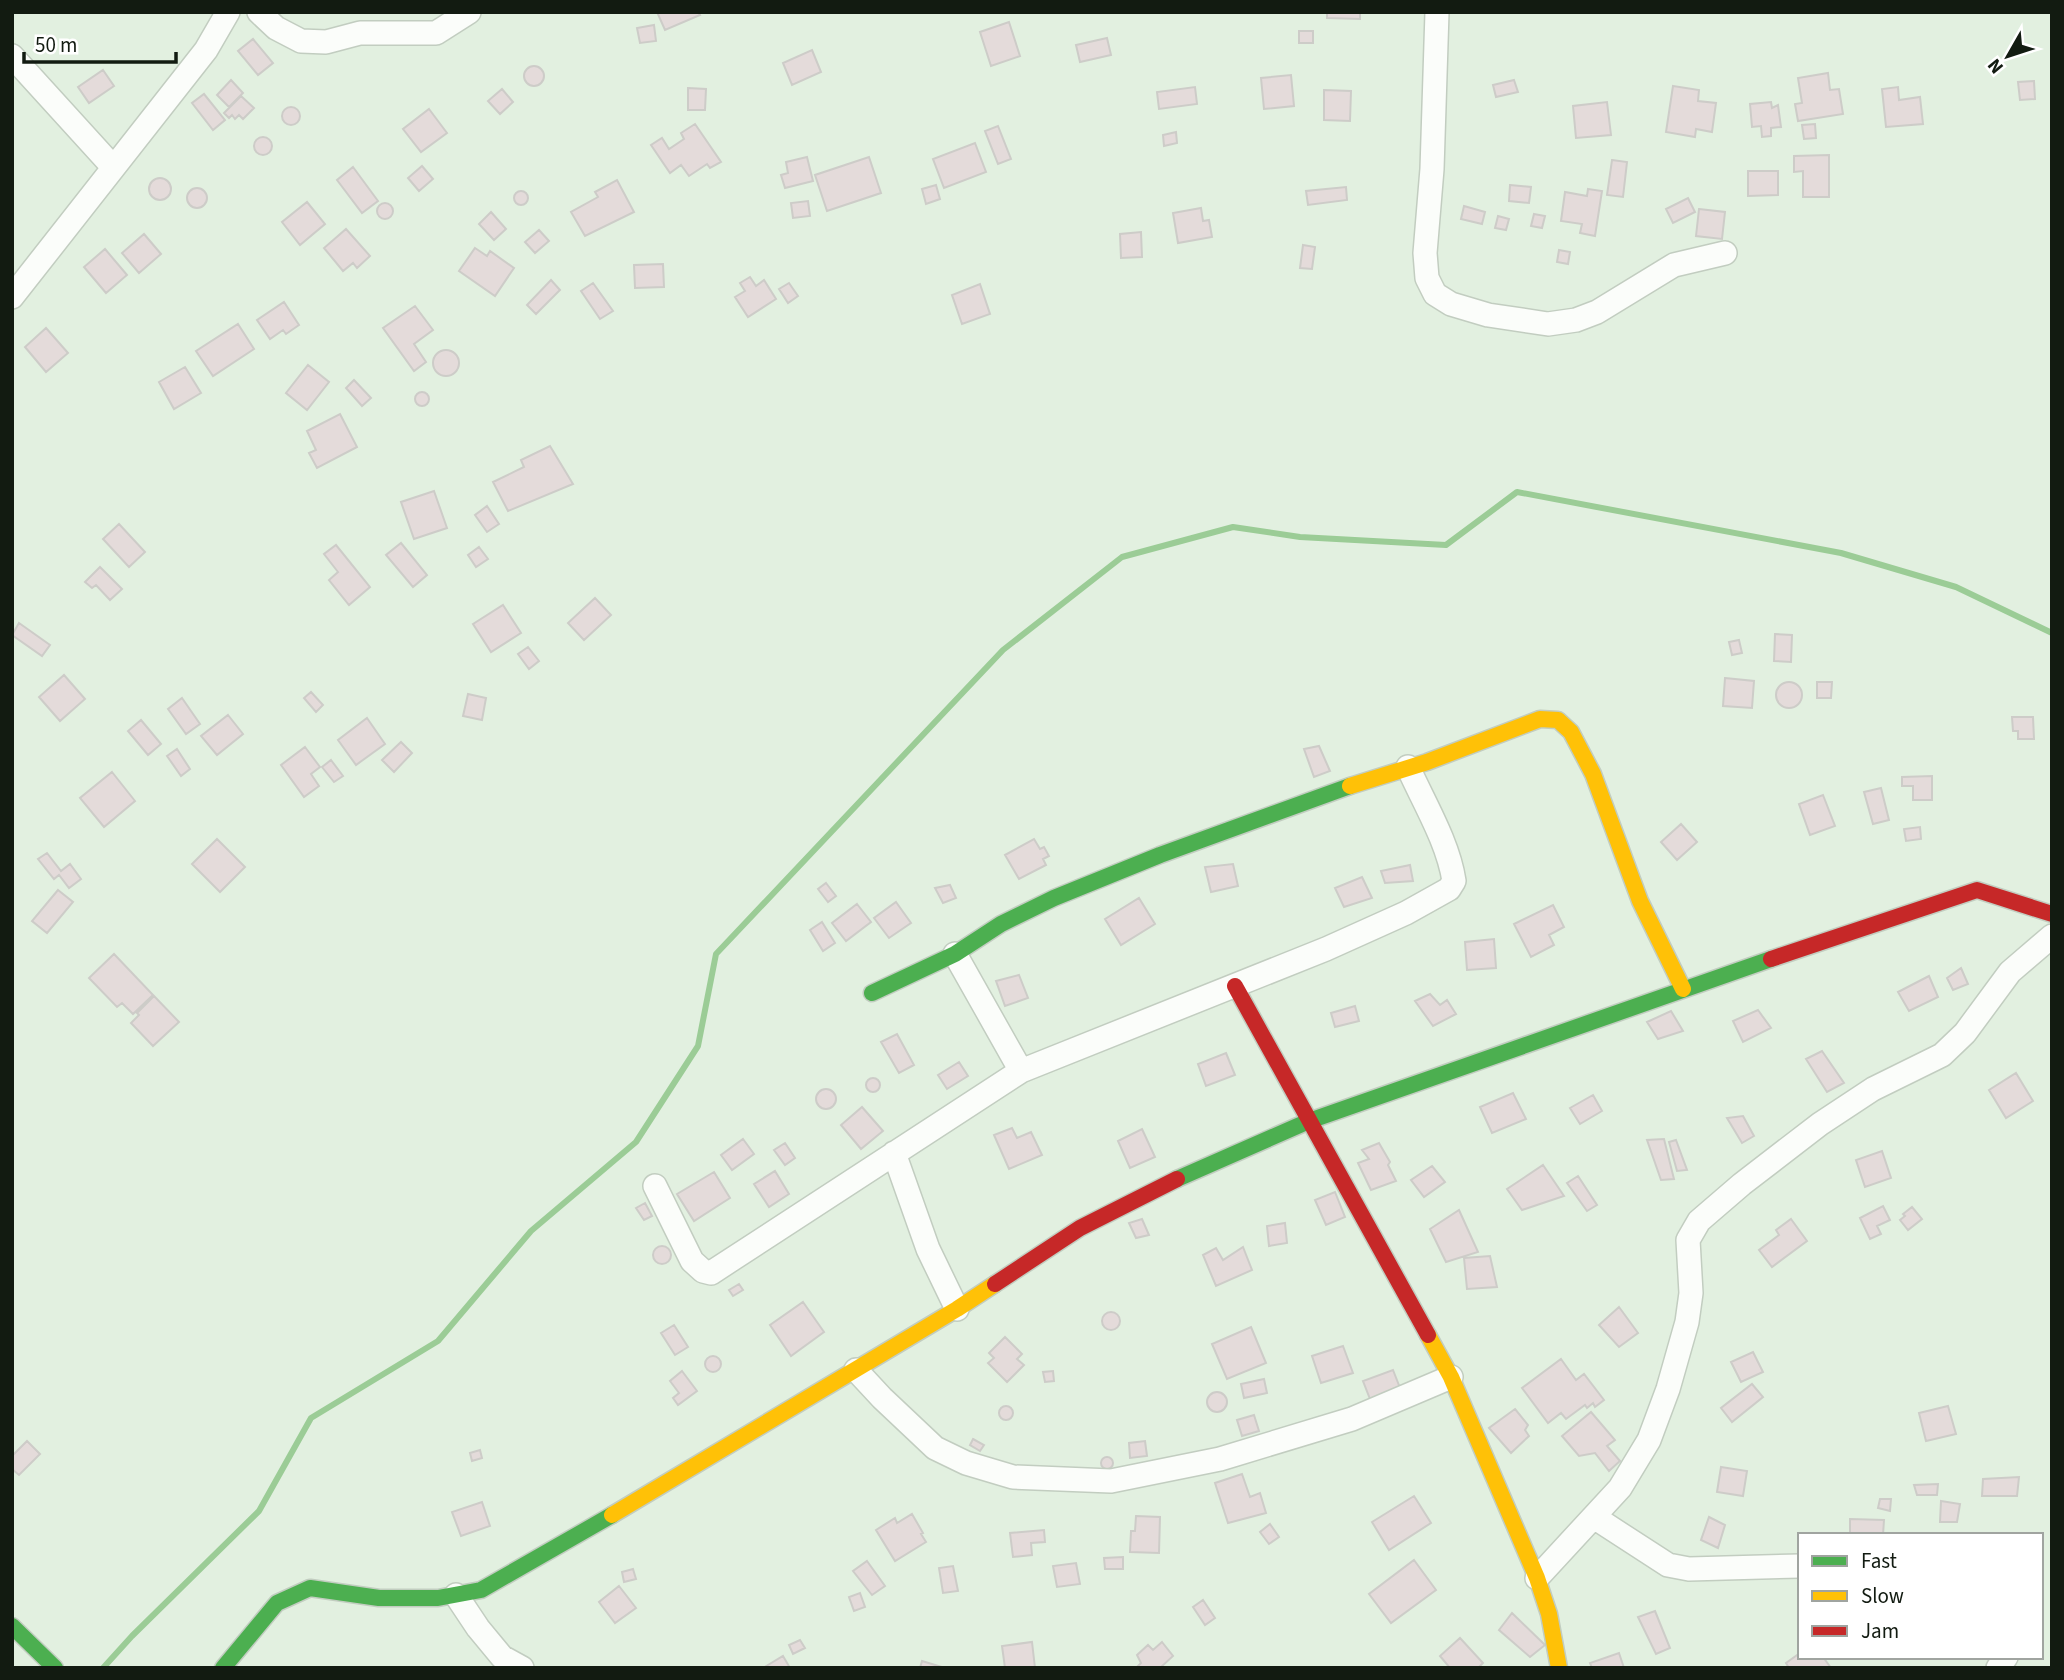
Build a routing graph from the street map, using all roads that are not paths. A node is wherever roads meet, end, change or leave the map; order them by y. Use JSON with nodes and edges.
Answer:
{"nodes":[{"id":1,"x":228,"y":12,"type":"edge"},
{"id":2,"x":259,"y":12,"type":"edge"},
{"id":3,"x":469,"y":12,"type":"edge"},
{"id":4,"x":1437,"y":12,"type":"edge"},
{"id":5,"x":12,"y":57,"type":"edge"},
{"id":6,"x":113,"y":167,"type":"junction"},
{"id":7,"x":1725,"y":253,"type":"dead end"},
{"id":8,"x":12,"y":296,"type":"edge"},
{"id":9,"x":1408,"y":767,"type":"junction"},
{"id":10,"x":2052,"y":914,"type":"edge"},
{"id":11,"x":2052,"y":936,"type":"edge"},
{"id":12,"x":955,"y":954,"type":"junction"},
{"id":13,"x":1235,"y":986,"type":"junction"},
{"id":14,"x":1683,"y":989,"type":"junction"},
{"id":15,"x":872,"y":993,"type":"dead end"},
{"id":16,"x":1021,"y":1071,"type":"junction"},
{"id":17,"x":1308,"y":1121,"type":"junction"},
{"id":18,"x":894,"y":1153,"type":"junction"},
{"id":19,"x":655,"y":1185,"type":"dead end"},
{"id":20,"x":957,"y":1309,"type":"junction"},
{"id":21,"x":856,"y":1370,"type":"junction"},
{"id":22,"x":1451,"y":1377,"type":"junction"},
{"id":23,"x":1594,"y":1517,"type":"junction"},
{"id":24,"x":1798,"y":1566,"type":"edge"},
{"id":25,"x":1537,"y":1578,"type":"junction"},
{"id":26,"x":456,"y":1595,"type":"junction"},
{"id":27,"x":12,"y":1626,"type":"edge"},
{"id":28,"x":55,"y":1668,"type":"edge"},
{"id":29,"x":223,"y":1668,"type":"edge"},
{"id":30,"x":522,"y":1668,"type":"edge"},
{"id":31,"x":1559,"y":1668,"type":"edge"}],
"edges":[{"from":1,"to":6,"type":"street"},
{"from":2,"to":3,"type":"street"},
{"from":4,"to":7,"type":"street"},
{"from":5,"to":6,"type":"street"},
{"from":6,"to":8,"type":"street"},
{"from":9,"to":12,"type":"street"},
{"from":9,"to":13,"type":"street"},
{"from":9,"to":14,"type":"street"},
{"from":10,"to":14,"type":"street"},
{"from":11,"to":23,"type":"street"},
{"from":12,"to":15,"type":"street"},
{"from":12,"to":16,"type":"street"},
{"from":13,"to":16,"type":"street"},
{"from":13,"to":17,"type":"street"},
{"from":14,"to":17,"type":"street"},
{"from":16,"to":18,"type":"street"},
{"from":17,"to":20,"type":"street"},
{"from":17,"to":22,"type":"street"},
{"from":18,"to":19,"type":"street"},
{"from":18,"to":20,"type":"street"},
{"from":20,"to":21,"type":"street"},
{"from":21,"to":22,"type":"street"},
{"from":21,"to":26,"type":"street"},
{"from":22,"to":25,"type":"street"},
{"from":23,"to":24,"type":"street"},
{"from":23,"to":25,"type":"street"},
{"from":25,"to":31,"type":"street"},
{"from":26,"to":29,"type":"street"},
{"from":26,"to":30,"type":"street"},
{"from":27,"to":28,"type":"street"}]}
